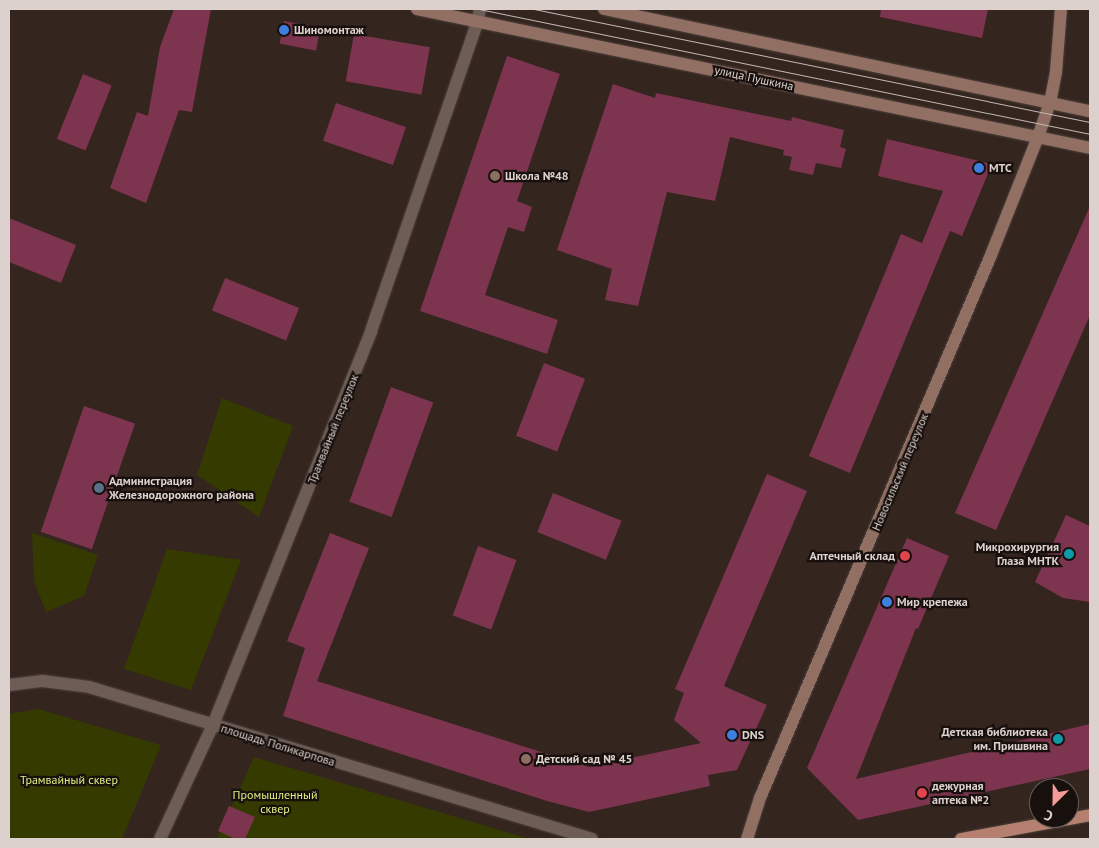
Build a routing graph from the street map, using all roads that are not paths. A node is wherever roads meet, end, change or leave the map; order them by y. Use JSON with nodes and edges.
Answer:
{"nodes":[{"id":1,"x":417,"y":9,"type":"edge"},
{"id":2,"x":604,"y":9,"type":"edge"},
{"id":3,"x":1061,"y":9,"type":"edge"},
{"id":4,"x":479,"y":14,"type":"edge"},
{"id":5,"x":1050,"y":102,"type":"junction"},
{"id":6,"x":1090,"y":111,"type":"edge"},
{"id":7,"x":1038,"y":137,"type":"junction"},
{"id":8,"x":1090,"y":148,"type":"edge"},
{"id":9,"x":9,"y":685,"type":"edge"},
{"id":10,"x":213,"y":725,"type":"junction"},
{"id":11,"x":1090,"y":815,"type":"edge"},
{"id":12,"x":160,"y":839,"type":"edge"},
{"id":13,"x":592,"y":839,"type":"edge"},
{"id":14,"x":747,"y":839,"type":"edge"},
{"id":15,"x":961,"y":839,"type":"edge"}],
"edges":[{"from":1,"to":4,"type":"main road","name":"улица Пушкина"},
{"from":2,"to":5,"type":"main road"},
{"from":3,"to":5,"type":"main road","name":"Новосильский переулок"},
{"from":4,"to":7,"type":"main road","name":"улица Пушкина"},
{"from":4,"to":10,"type":"street","name":"Трамвайный переулок"},
{"from":5,"to":6,"type":"main road"},
{"from":5,"to":7,"type":"main road","name":"Новосильский переулок"},
{"from":7,"to":8,"type":"main road","name":"улица Пушкина"},
{"from":7,"to":14,"type":"main road","name":"Новосильский переулок"},
{"from":9,"to":10,"type":"street","name":"площадь Поликарпова"},
{"from":10,"to":12,"type":"street","name":"Трамвайный переулок"},
{"from":10,"to":13,"type":"street","name":"площадь Поликарпова"},
{"from":11,"to":15,"type":"main road"}]}
